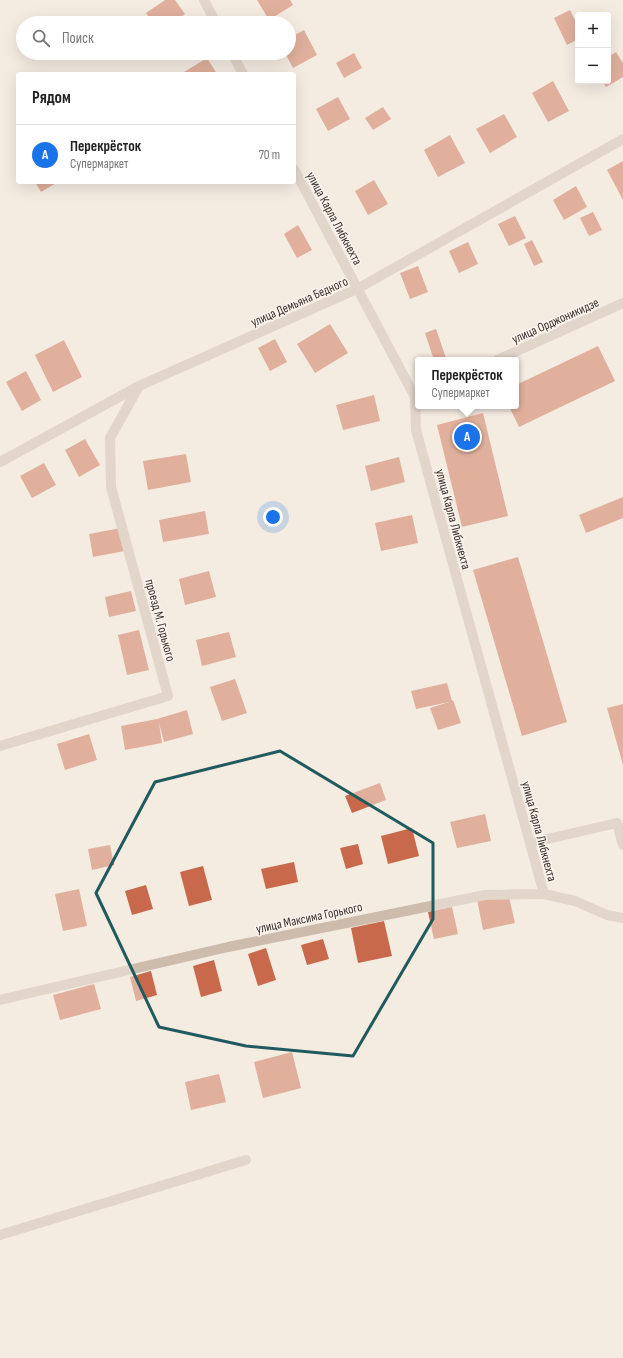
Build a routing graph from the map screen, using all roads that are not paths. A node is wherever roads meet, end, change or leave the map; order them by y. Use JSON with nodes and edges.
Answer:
{"nodes":[{"id":1,"x":204,"y":0,"type":"edge"},
{"id":2,"x":212,"y":16,"type":"edge"},
{"id":3,"x":236,"y":60,"type":"edge"},
{"id":4,"x":242,"y":72,"type":"edge"},
{"id":5,"x":623,"y":139,"type":"edge"},
{"id":6,"x":296,"y":174,"type":"edge"},
{"id":7,"x":357,"y":289,"type":"junction"},
{"id":8,"x":623,"y":303,"type":"edge"},
{"id":9,"x":504,"y":357,"type":"edge"},
{"id":10,"x":139,"y":386,"type":"junction"},
{"id":11,"x":415,"y":394,"type":"edge"},
{"id":12,"x":416,"y":409,"type":"edge"},
{"id":13,"x":0,"y":462,"type":"edge"},
{"id":14,"x":0,"y":746,"type":"edge"},
{"id":15,"x":530,"y":843,"type":"junction"},
{"id":16,"x":623,"y":845,"type":"edge"},
{"id":17,"x":544,"y":894,"type":"junction"},
{"id":18,"x":623,"y":918,"type":"edge"},
{"id":19,"x":0,"y":1000,"type":"edge"},
{"id":20,"x":246,"y":1160,"type":"dead end"},
{"id":21,"x":0,"y":1235,"type":"edge"}],
"edges":[{"from":1,"to":2,"type":"street"},
{"from":3,"to":4,"type":"street"},
{"from":5,"to":7,"type":"street","name":"улица Демьяна Бедного"},
{"from":6,"to":7,"type":"street","name":"улица Карла Либкнехта"},
{"from":7,"to":10,"type":"street","name":"улица Демьяна Бедного"},
{"from":7,"to":11,"type":"street","name":"улица Карла Либкнехта"},
{"from":8,"to":9,"type":"street","name":"улица Орджоникидзе"},
{"from":10,"to":13,"type":"street","name":"улица Демьяна Бедного"},
{"from":10,"to":14,"type":"street","name":"проезд М. Горького"},
{"from":12,"to":15,"type":"street","name":"улица Карла Либкнехта"},
{"from":15,"to":16,"type":"street"},
{"from":15,"to":17,"type":"street","name":"улица Карла Либкнехта"},
{"from":17,"to":18,"type":"street","name":"улица Максима Горького"},
{"from":17,"to":19,"type":"street","name":"улица Максима Горького"},
{"from":20,"to":21,"type":"street"}]}
